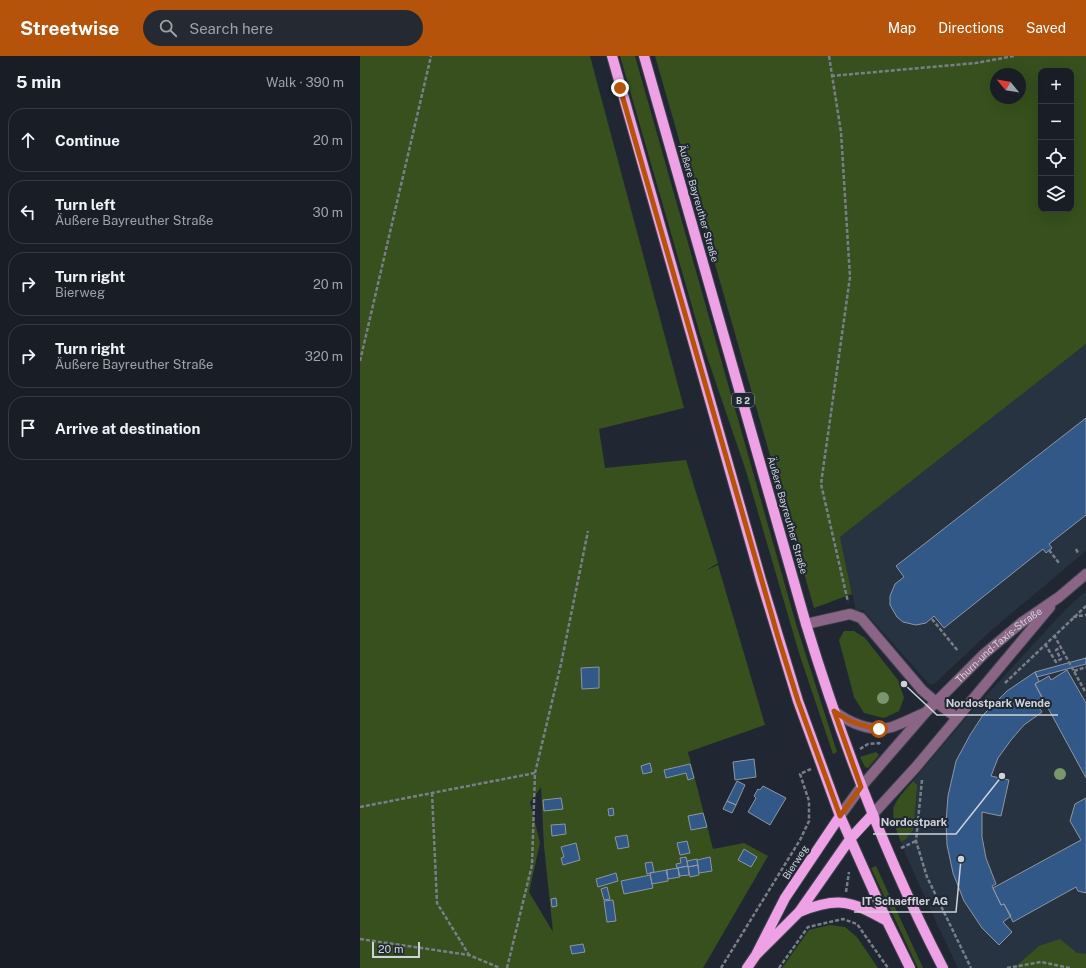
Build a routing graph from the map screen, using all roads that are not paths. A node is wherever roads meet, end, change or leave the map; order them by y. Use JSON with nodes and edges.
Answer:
{"nodes":[{"id":1,"x":612,"y":56,"type":"edge"},
{"id":2,"x":644,"y":56,"type":"edge"},
{"id":3,"x":1086,"y":574,"type":"edge"},
{"id":4,"x":1058,"y":597,"type":"junction"},
{"id":5,"x":806,"y":624,"type":"junction"},
{"id":6,"x":936,"y":702,"type":"junction"},
{"id":7,"x":834,"y":711,"type":"junction"},
{"id":8,"x":926,"y":712,"type":"junction"},
{"id":9,"x":957,"y":718,"type":"junction"},
{"id":10,"x":861,"y":787,"type":"junction"},
{"id":11,"x":873,"y":814,"type":"junction"},
{"id":12,"x":840,"y":816,"type":"junction"},
{"id":13,"x":850,"y":839,"type":"junction"},
{"id":14,"x":799,"y":912,"type":"junction"},
{"id":15,"x":887,"y":921,"type":"junction"},
{"id":16,"x":756,"y":955,"type":"junction"},
{"id":17,"x":747,"y":968,"type":"edge"},
{"id":18,"x":910,"y":968,"type":"edge"},
{"id":19,"x":943,"y":968,"type":"edge"}],
"edges":[{"from":1,"to":12,"type":"main road"},
{"from":2,"to":5,"type":"main road","name":"Äußere Bayreuther Straße","number":"B 2"},
{"from":3,"to":4,"type":"street","name":"Thurn-und-Taxis-Straße"},
{"from":4,"to":6,"type":"street","name":"Thurn-und-Taxis-Straße"},
{"from":4,"to":9,"type":"street","name":"Thurn-und-Taxis-Straße"},
{"from":5,"to":6,"type":"street"},
{"from":5,"to":7,"type":"main road","name":"Äußere Bayreuther Straße","number":"B 2"},
{"from":6,"to":8,"type":"street","name":"Thurn-und-Taxis-Straße"},
{"from":6,"to":9,"type":"street"},
{"from":7,"to":8,"type":"street"},
{"from":7,"to":10,"type":"main road","name":"Äußere Bayreuther Straße","number":"B 2"},
{"from":8,"to":10,"type":"street","name":"Thurn-und-Taxis-Straße"},
{"from":9,"to":11,"type":"street","name":"Thurn-und-Taxis-Straße"},
{"from":10,"to":11,"type":"main road","name":"Äußere Bayreuther Straße","number":"B 2"},
{"from":10,"to":12,"type":"street","name":"Bierweg"},
{"from":11,"to":13,"type":"main road","name":"Bierweg"},
{"from":11,"to":19,"type":"main road","name":"Äußere Bayreuther Straße","number":"B 2"},
{"from":12,"to":13,"type":"main road"},
{"from":12,"to":16,"type":"main road","name":"Bierweg"},
{"from":13,"to":14,"type":"main road","name":"Bierweg"},
{"from":13,"to":15,"type":"main road"},
{"from":14,"to":15,"type":"main road"},
{"from":14,"to":16,"type":"main road","name":"Bierweg"},
{"from":15,"to":18,"type":"main road"},
{"from":16,"to":17,"type":"main road","name":"Bierweg"}]}
